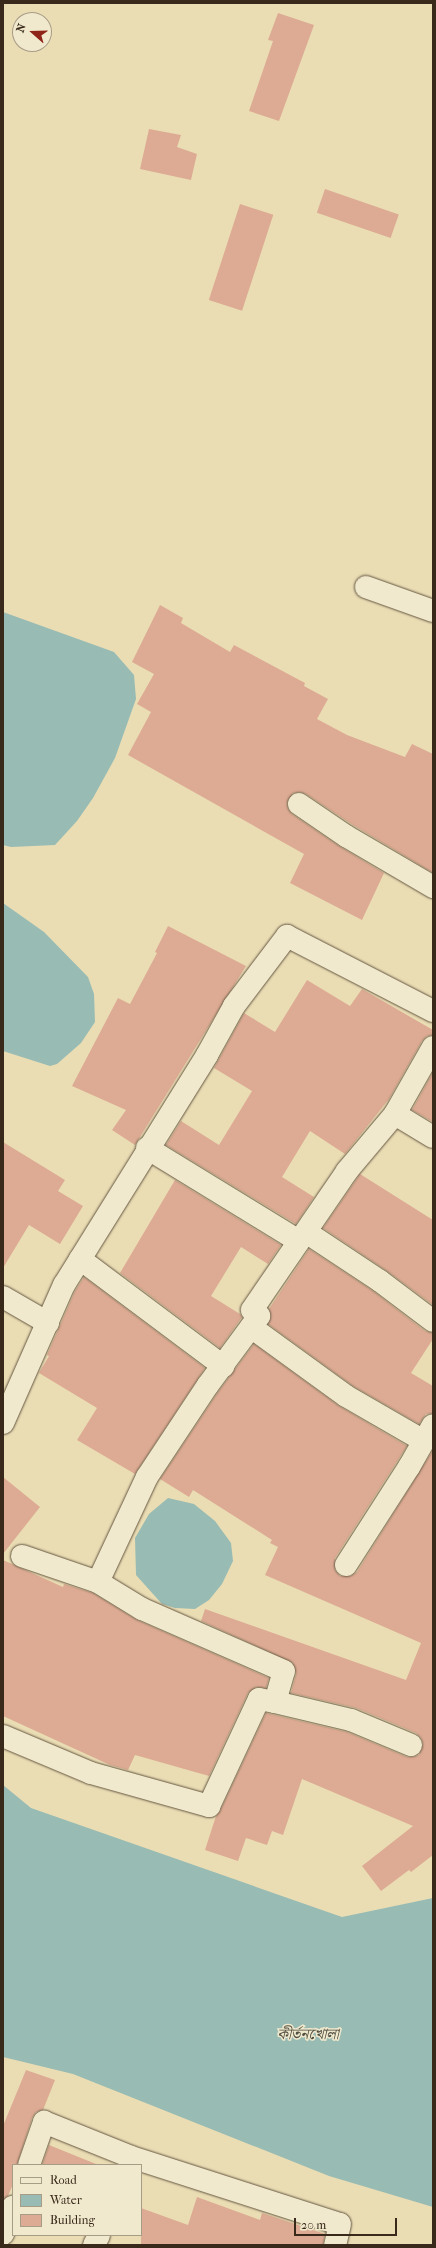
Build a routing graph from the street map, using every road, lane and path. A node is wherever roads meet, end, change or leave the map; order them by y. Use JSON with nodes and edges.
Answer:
{"nodes":[{"id":1,"x":366,"y":587,"type":"dead end"},
{"id":2,"x":433,"y":611,"type":"edge"},
{"id":3,"x":299,"y":804,"type":"dead end"},
{"id":4,"x":433,"y":887,"type":"edge"},
{"id":5,"x":433,"y":1011,"type":"edge"},
{"id":6,"x":433,"y":1047,"type":"edge"},
{"id":7,"x":396,"y":1114,"type":"junction"},
{"id":8,"x":433,"y":1137,"type":"edge"},
{"id":9,"x":147,"y":1148,"type":"junction"},
{"id":10,"x":302,"y":1236,"type":"junction"},
{"id":11,"x":80,"y":1259,"type":"junction"},
{"id":12,"x":3,"y":1297,"type":"edge"},
{"id":13,"x":433,"y":1321,"type":"edge"},
{"id":14,"x":48,"y":1323,"type":"junction"},
{"id":15,"x":251,"y":1327,"type":"junction"},
{"id":16,"x":223,"y":1366,"type":"junction"},
{"id":17,"x":3,"y":1423,"type":"edge"},
{"id":18,"x":428,"y":1433,"type":"edge"},
{"id":19,"x":22,"y":1556,"type":"dead end"},
{"id":20,"x":346,"y":1566,"type":"dead end"},
{"id":21,"x":98,"y":1582,"type":"junction"},
{"id":22,"x":275,"y":1702,"type":"junction"},
{"id":23,"x":3,"y":1736,"type":"edge"},
{"id":24,"x":411,"y":1745,"type":"dead end"},
{"id":25,"x":130,"y":2161,"type":"edge"},
{"id":26,"x":28,"y":2164,"type":"edge"},
{"id":27,"x":140,"y":2164,"type":"edge"},
{"id":28,"x":142,"y":2165,"type":"edge"},
{"id":29,"x":12,"y":2210,"type":"edge"},
{"id":30,"x":3,"y":2234,"type":"edge"},
{"id":31,"x":335,"y":2245,"type":"edge"}],
"edges":[{"from":1,"to":2,"type":"street"},
{"from":3,"to":4,"type":"street"},
{"from":5,"to":9,"type":"street"},
{"from":6,"to":7,"type":"street"},
{"from":7,"to":8,"type":"street"},
{"from":7,"to":10,"type":"street"},
{"from":9,"to":10,"type":"street"},
{"from":9,"to":11,"type":"street"},
{"from":10,"to":13,"type":"street"},
{"from":10,"to":15,"type":"street"},
{"from":11,"to":14,"type":"street"},
{"from":11,"to":16,"type":"street"},
{"from":12,"to":14,"type":"street"},
{"from":14,"to":17,"type":"street"},
{"from":15,"to":16,"type":"street"},
{"from":15,"to":18,"type":"street"},
{"from":16,"to":21,"type":"street"},
{"from":18,"to":20,"type":"street"},
{"from":19,"to":21,"type":"street"},
{"from":21,"to":22,"type":"street"},
{"from":22,"to":23,"type":"street"},
{"from":22,"to":24,"type":"street"},
{"from":25,"to":26,"type":"street"},
{"from":25,"to":27,"type":"street"},
{"from":28,"to":31,"type":"street"},
{"from":29,"to":30,"type":"street"}]}
